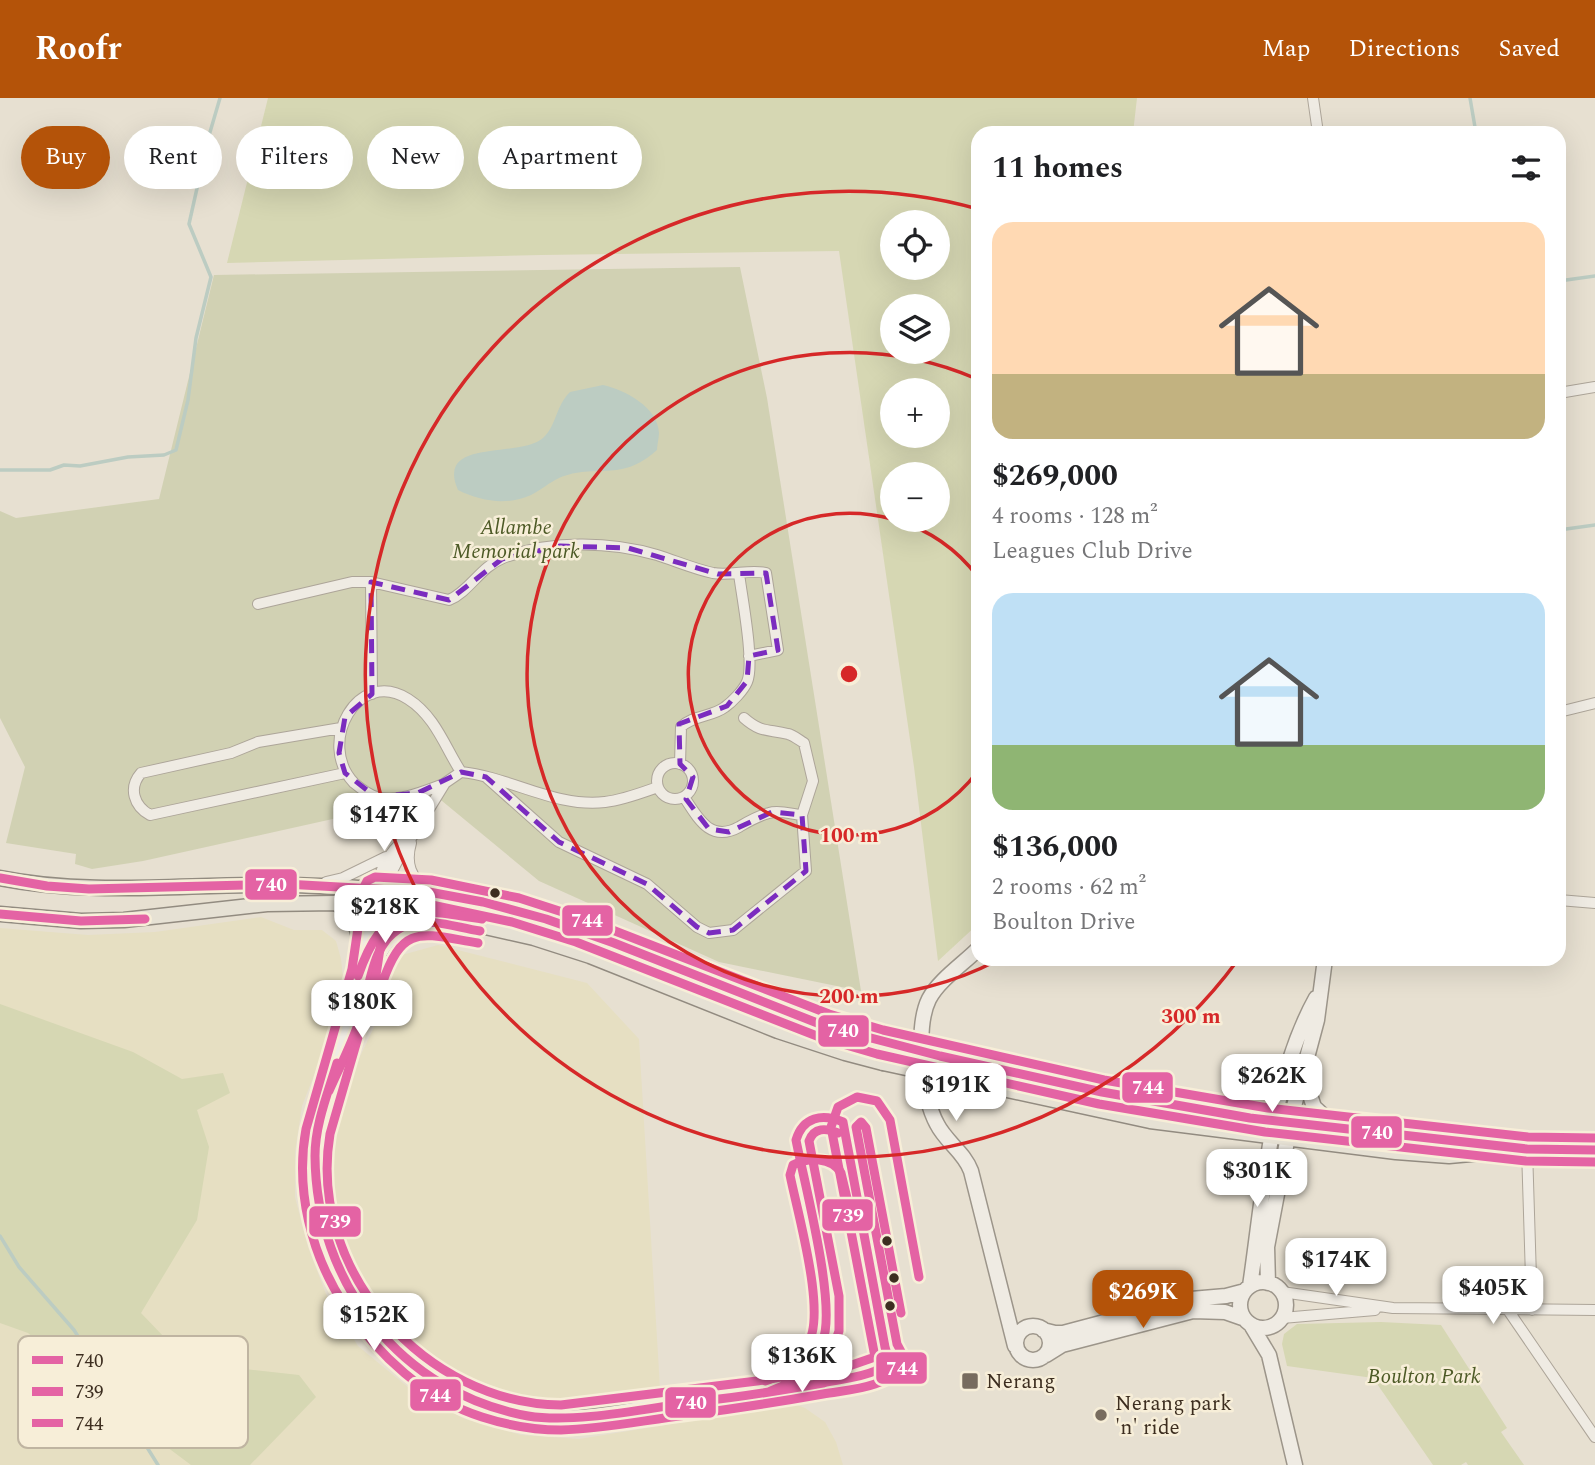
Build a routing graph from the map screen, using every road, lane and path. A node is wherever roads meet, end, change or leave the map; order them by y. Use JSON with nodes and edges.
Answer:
{"nodes":[{"id":1,"x":1313,"y":98,"type":"edge"},
{"id":2,"x":1317,"y":126,"type":"edge"},
{"id":3,"x":1595,"y":387,"type":"edge"},
{"id":4,"x":1566,"y":392,"type":"edge"},
{"id":5,"x":740,"y":574,"type":"junction"},
{"id":6,"x":371,"y":582,"type":"junction"},
{"id":7,"x":258,"y":604,"type":"dead end"},
{"id":8,"x":749,"y":656,"type":"junction"},
{"id":9,"x":372,"y":694,"type":"junction"},
{"id":10,"x":1595,"y":703,"type":"edge"},
{"id":11,"x":1566,"y":710,"type":"edge"},
{"id":12,"x":744,"y":718,"type":"dead end"},
{"id":13,"x":341,"y":728,"type":"junction"},
{"id":14,"x":680,"y":764,"type":"junction"},
{"id":15,"x":461,"y":772,"type":"junction"},
{"id":16,"x":345,"y":773,"type":"junction"},
{"id":17,"x":485,"y":777,"type":"junction"},
{"id":18,"x":445,"y":783,"type":"junction"},
{"id":19,"x":658,"y":787,"type":"junction"},
{"id":20,"x":684,"y":797,"type":"junction"},
{"id":21,"x":802,"y":815,"type":"junction"},
{"id":22,"x":416,"y":830,"type":"junction"},
{"id":23,"x":387,"y":856,"type":"junction"},
{"id":24,"x":0,"y":878,"type":"edge"},
{"id":25,"x":309,"y":886,"type":"junction"},
{"id":26,"x":382,"y":889,"type":"junction"},
{"id":27,"x":429,"y":892,"type":"junction"},
{"id":28,"x":1566,"y":901,"type":"edge"},
{"id":29,"x":336,"y":903,"type":"junction"},
{"id":30,"x":1595,"y":903,"type":"edge"},
{"id":31,"x":379,"y":907,"type":"junction"},
{"id":32,"x":0,"y":914,"type":"edge"},
{"id":33,"x":534,"y":938,"type":"junction"},
{"id":34,"x":971,"y":956,"type":"edge"},
{"id":35,"x":376,"y":959,"type":"junction"},
{"id":36,"x":1324,"y":966,"type":"edge"},
{"id":37,"x":362,"y":978,"type":"junction"},
{"id":38,"x":1297,"y":1063,"type":"junction"},
{"id":39,"x":329,"y":1091,"type":"junction"},
{"id":40,"x":1219,"y":1114,"type":"junction"},
{"id":41,"x":1274,"y":1121,"type":"junction"},
{"id":42,"x":1291,"y":1122,"type":"junction"},
{"id":43,"x":1337,"y":1128,"type":"junction"},
{"id":44,"x":1272,"y":1137,"type":"junction"},
{"id":45,"x":1289,"y":1139,"type":"junction"},
{"id":46,"x":1527,"y":1149,"type":"junction"},
{"id":47,"x":1595,"y":1150,"type":"edge"},
{"id":48,"x":1268,"y":1283,"type":"junction"},
{"id":49,"x":1248,"y":1289,"type":"junction"},
{"id":50,"x":1282,"y":1292,"type":"junction"},
{"id":51,"x":1004,"y":1295,"type":"junction"},
{"id":52,"x":1393,"y":1308,"type":"junction"},
{"id":53,"x":1508,"y":1310,"type":"junction"},
{"id":54,"x":1532,"y":1310,"type":"junction"},
{"id":55,"x":1595,"y":1310,"type":"edge"},
{"id":56,"x":1279,"y":1321,"type":"junction"},
{"id":57,"x":1248,"y":1322,"type":"junction"},
{"id":58,"x":1094,"y":1325,"type":"junction"},
{"id":59,"x":1038,"y":1328,"type":"junction"},
{"id":60,"x":1127,"y":1330,"type":"junction"},
{"id":61,"x":1015,"y":1346,"type":"junction"},
{"id":62,"x":1046,"y":1355,"type":"junction"},
{"id":63,"x":1269,"y":1355,"type":"junction"},
{"id":64,"x":843,"y":1373,"type":"dead end"},
{"id":65,"x":1595,"y":1437,"type":"edge"},
{"id":66,"x":1295,"y":1465,"type":"edge"}],
"edges":[{"from":1,"to":2,"type":"street"},
{"from":3,"to":4,"type":"street"},
{"from":5,"to":6,"type":"street"},
{"from":5,"to":8,"type":"street"},
{"from":5,"to":8,"type":"street"},
{"from":6,"to":7,"type":"street"},
{"from":6,"to":9,"type":"street"},
{"from":8,"to":14,"type":"street"},
{"from":9,"to":13,"type":"street"},
{"from":9,"to":15,"type":"street"},
{"from":10,"to":11,"type":"street"},
{"from":12,"to":21,"type":"street"},
{"from":13,"to":16,"type":"street"},
{"from":13,"to":16,"type":"street"},
{"from":14,"to":19,"type":"street"},
{"from":14,"to":20,"type":"street"},
{"from":15,"to":17,"type":"street"},
{"from":15,"to":18,"type":"street"},
{"from":16,"to":18,"type":"street"},
{"from":17,"to":19,"type":"street"},
{"from":17,"to":21,"type":"street"},
{"from":18,"to":22,"type":"street"},
{"from":19,"to":20,"type":"street"},
{"from":20,"to":21,"type":"street"},
{"from":22,"to":23,"type":"street"},
{"from":22,"to":26,"type":"street"},
{"from":22,"to":27,"type":"street"},
{"from":23,"to":25,"type":"street"},
{"from":23,"to":26,"type":"street"},
{"from":24,"to":25,"type":"main road"},
{"from":25,"to":26,"type":"main road"},
{"from":26,"to":27,"type":"main road"},
{"from":26,"to":31,"type":"street"},
{"from":27,"to":40,"type":"main road","bridge":true},
{"from":28,"to":30,"type":"street"},
{"from":29,"to":31,"type":"main road"},
{"from":29,"to":32,"type":"main road"},
{"from":29,"to":37,"type":"street"},
{"from":31,"to":33,"type":"main road"},
{"from":31,"to":35,"type":"street"},
{"from":31,"to":37,"type":"street"},
{"from":33,"to":35,"type":"street"},
{"from":33,"to":44,"type":"main road","bridge":true},
{"from":34,"to":51,"type":"street"},
{"from":35,"to":39,"type":"street"},
{"from":36,"to":38,"type":"street"},
{"from":37,"to":39,"type":"street"},
{"from":38,"to":40,"type":"street"},
{"from":38,"to":41,"type":"street"},
{"from":38,"to":42,"type":"street"},
{"from":38,"to":43,"type":"street"},
{"from":39,"to":64,"type":"street"},
{"from":40,"to":41,"type":"main road"},
{"from":41,"to":42,"type":"main road"},
{"from":41,"to":44,"type":"street"},
{"from":42,"to":43,"type":"main road"},
{"from":42,"to":45,"type":"street"},
{"from":43,"to":46,"type":"main road"},
{"from":44,"to":45,"type":"main road"},
{"from":44,"to":49,"type":"street"},
{"from":45,"to":46,"type":"main road"},
{"from":45,"to":48,"type":"street"},
{"from":46,"to":47,"type":"main road"},
{"from":46,"to":54,"type":"street"},
{"from":48,"to":49,"type":"street"},
{"from":48,"to":50,"type":"street"},
{"from":49,"to":57,"type":"street"},
{"from":49,"to":58,"type":"street"},
{"from":50,"to":52,"type":"street"},
{"from":50,"to":56,"type":"street"},
{"from":51,"to":59,"type":"street"},
{"from":51,"to":61,"type":"street"},
{"from":52,"to":53,"type":"street"},
{"from":52,"to":56,"type":"street"},
{"from":53,"to":54,"type":"street"},
{"from":53,"to":65,"type":"street"},
{"from":54,"to":55,"type":"street"},
{"from":56,"to":57,"type":"street"},
{"from":56,"to":63,"type":"street"},
{"from":57,"to":60,"type":"street"},
{"from":57,"to":63,"type":"street"},
{"from":58,"to":59,"type":"street"},
{"from":58,"to":60,"type":"street"},
{"from":59,"to":61,"type":"street"},
{"from":59,"to":62,"type":"street"},
{"from":60,"to":62,"type":"street"},
{"from":61,"to":62,"type":"street"},
{"from":63,"to":66,"type":"street"}]}
